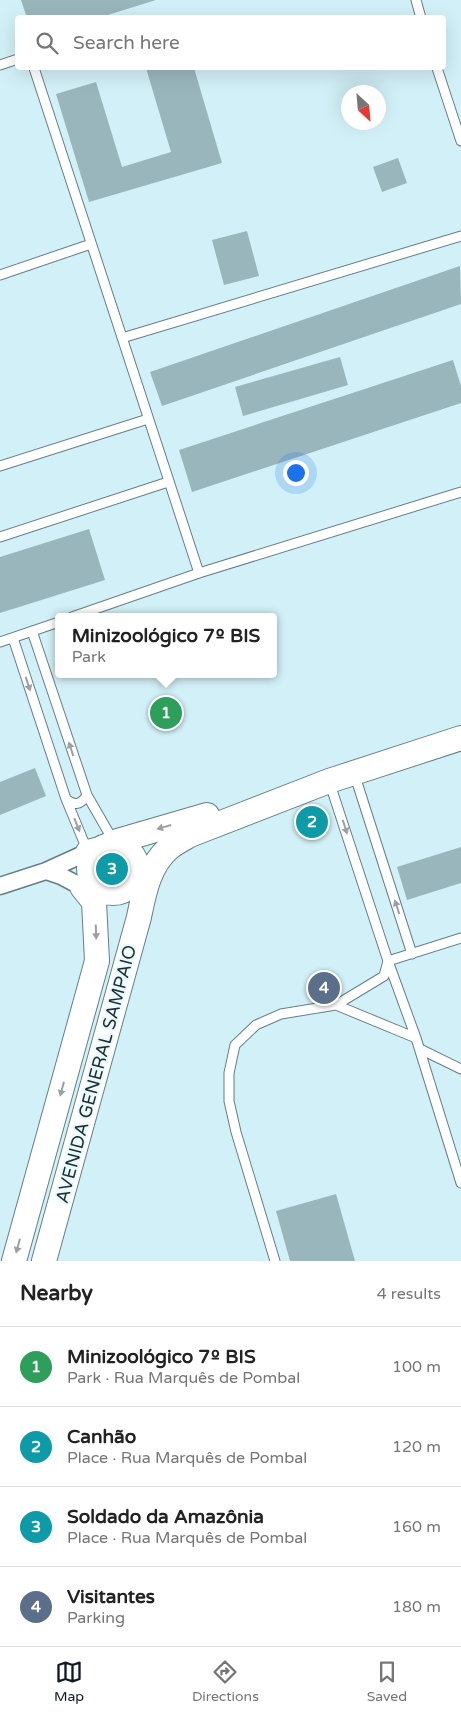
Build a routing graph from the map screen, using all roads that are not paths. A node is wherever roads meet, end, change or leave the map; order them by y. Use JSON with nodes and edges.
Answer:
{"nodes":[{"id":1,"x":416,"y":0,"type":"edge"},
{"id":2,"x":420,"y":15,"type":"edge"},
{"id":3,"x":15,"y":60,"type":"edge"},
{"id":4,"x":0,"y":65,"type":"edge"},
{"id":5,"x":35,"y":70,"type":"edge"},
{"id":6,"x":438,"y":70,"type":"edge"},
{"id":7,"x":461,"y":141,"type":"edge"},
{"id":8,"x":461,"y":236,"type":"edge"},
{"id":9,"x":91,"y":244,"type":"junction"},
{"id":10,"x":0,"y":275,"type":"edge"},
{"id":11,"x":122,"y":338,"type":"junction"},
{"id":12,"x":148,"y":419,"type":"junction"},
{"id":13,"x":0,"y":466,"type":"edge"},
{"id":14,"x":168,"y":482,"type":"junction"},
{"id":15,"x":461,"y":492,"type":"edge"},
{"id":16,"x":0,"y":537,"type":"edge"},
{"id":17,"x":199,"y":573,"type":"junction"},
{"id":18,"x":84,"y":613,"type":"edge"},
{"id":19,"x":55,"y":623,"type":"edge"},
{"id":20,"x":32,"y":630,"type":"junction"},
{"id":21,"x":13,"y":638,"type":"junction"},
{"id":22,"x":0,"y":642,"type":"edge"},
{"id":23,"x":461,"y":738,"type":"edge"},
{"id":24,"x":354,"y":773,"type":"junction"},
{"id":25,"x":329,"y":781,"type":"junction"},
{"id":26,"x":87,"y":795,"type":"junction"},
{"id":27,"x":66,"y":798,"type":"junction"},
{"id":28,"x":102,"y":869,"type":"junction"},
{"id":29,"x":46,"y":871,"type":"junction"},
{"id":30,"x":0,"y":886,"type":"edge"},
{"id":31,"x":145,"y":886,"type":"junction"},
{"id":32,"x":461,"y":938,"type":"edge"},
{"id":33,"x":412,"y":954,"type":"junction"},
{"id":34,"x":388,"y":961,"type":"junction"},
{"id":35,"x":336,"y":1005,"type":"junction"},
{"id":36,"x":416,"y":1038,"type":"junction"},
{"id":37,"x":420,"y":1049,"type":"junction"},
{"id":38,"x":461,"y":1069,"type":"edge"},
{"id":39,"x":461,"y":1183,"type":"edge"},
{"id":40,"x":14,"y":1261,"type":"edge"},
{"id":41,"x":44,"y":1261,"type":"edge"},
{"id":42,"x":275,"y":1261,"type":"edge"}],
"edges":[{"from":1,"to":2,"type":"lane"},
{"from":3,"to":4,"type":"lane"},
{"from":5,"to":9,"type":"lane"},
{"from":6,"to":7,"type":"lane"},
{"from":8,"to":11,"type":"lane"},
{"from":9,"to":10,"type":"lane"},
{"from":9,"to":11,"type":"lane"},
{"from":11,"to":12,"type":"lane"},
{"from":12,"to":13,"type":"lane"},
{"from":12,"to":14,"type":"lane"},
{"from":14,"to":16,"type":"lane"},
{"from":14,"to":17,"type":"lane"},
{"from":15,"to":17,"type":"lane"},
{"from":17,"to":18,"type":"lane"},
{"from":19,"to":20,"type":"lane"},
{"from":20,"to":21,"type":"lane"},
{"from":26,"to":20,"type":"lane","one_way":true},
{"from":21,"to":22,"type":"lane"},
{"from":21,"to":27,"type":"lane","one_way":true},
{"from":23,"to":24,"type":"street"},
{"from":24,"to":25,"type":"street"},
{"from":33,"to":24,"type":"lane","one_way":true},
{"from":25,"to":28,"type":"street","one_way":true},
{"from":25,"to":31,"type":"street"},
{"from":25,"to":34,"type":"lane","one_way":true},
{"from":26,"to":27,"type":"lane"},
{"from":26,"to":28,"type":"lane"},
{"from":27,"to":28,"type":"lane","one_way":true},
{"from":28,"to":29,"type":"street"},
{"from":28,"to":29,"type":"street"},
{"from":28,"to":31,"type":"street"},
{"from":28,"to":40,"type":"street","name":"AVENIDA GENERAL SAMPAIO","one_way":true},
{"from":29,"to":30,"type":"street"},
{"from":31,"to":41,"type":"street","name":"AVENIDA GENERAL SAMPAIO"},
{"from":32,"to":33,"type":"lane"},
{"from":33,"to":34,"type":"lane"},
{"from":34,"to":35,"type":"lane"},
{"from":34,"to":36,"type":"lane"},
{"from":35,"to":36,"type":"lane"},
{"from":35,"to":42,"type":"lane"},
{"from":36,"to":37,"type":"lane"},
{"from":37,"to":38,"type":"lane"},
{"from":37,"to":39,"type":"lane"}]}
